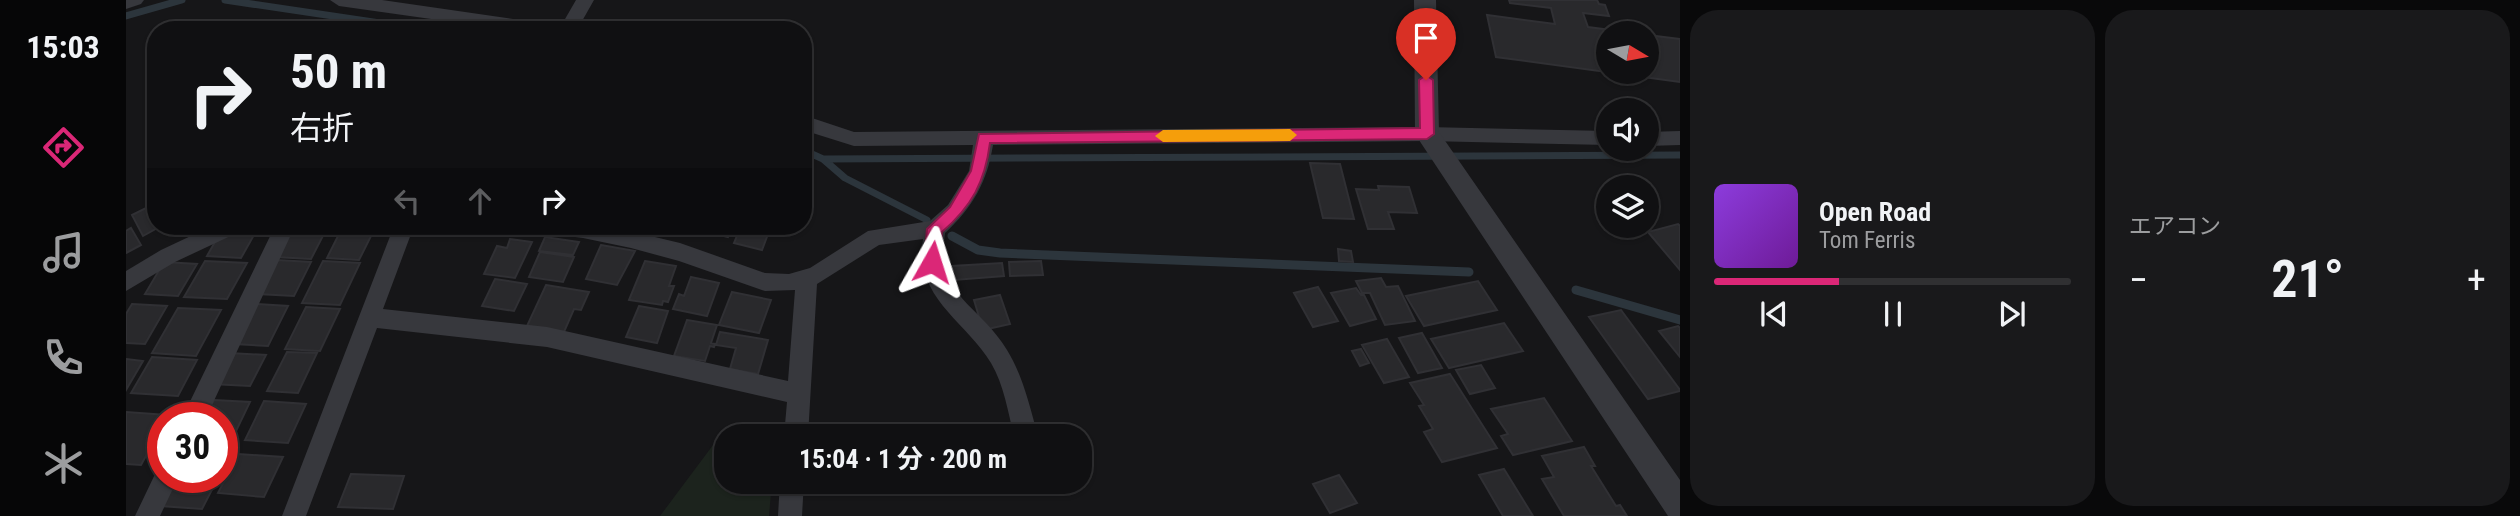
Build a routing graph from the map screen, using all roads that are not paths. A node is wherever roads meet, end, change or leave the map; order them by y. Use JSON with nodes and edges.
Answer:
{"nodes":[{"id":1,"x":135,"y":0,"type":"edge"},
{"id":2,"x":339,"y":0,"type":"edge"},
{"id":3,"x":584,"y":0,"type":"edge"},
{"id":4,"x":1425,"y":0,"type":"edge"},
{"id":5,"x":126,"y":3,"type":"edge"},
{"id":6,"x":490,"y":21,"type":"edge"},
{"id":7,"x":573,"y":21,"type":"edge"},
{"id":8,"x":812,"y":126,"type":"edge"},
{"id":9,"x":984,"y":138,"type":"junction"},
{"id":10,"x":1680,"y":138,"type":"edge"},
{"id":11,"x":1596,"y":139,"type":"edge"},
{"id":12,"x":1659,"y":139,"type":"edge"},
{"id":13,"x":1436,"y":147,"type":"junction"},
{"id":14,"x":934,"y":229,"type":"junction"},
{"id":15,"x":213,"y":235,"type":"edge"},
{"id":16,"x":281,"y":235,"type":"edge"},
{"id":17,"x":401,"y":235,"type":"edge"},
{"id":18,"x":612,"y":235,"type":"edge"},
{"id":19,"x":807,"y":278,"type":"junction"},
{"id":20,"x":126,"y":282,"type":"edge"},
{"id":21,"x":369,"y":317,"type":"junction"},
{"id":22,"x":799,"y":394,"type":"junction"},
{"id":23,"x":202,"y":402,"type":"edge"},
{"id":24,"x":797,"y":424,"type":"edge"},
{"id":25,"x":1023,"y":424,"type":"edge"},
{"id":26,"x":158,"y":493,"type":"edge"},
{"id":27,"x":791,"y":494,"type":"edge"},
{"id":28,"x":1680,"y":507,"type":"edge"},
{"id":29,"x":147,"y":516,"type":"edge"},
{"id":30,"x":294,"y":516,"type":"edge"},
{"id":31,"x":790,"y":516,"type":"edge"}],
"edges":[{"from":1,"to":5,"type":"street"},
{"from":2,"to":6,"type":"street"},
{"from":3,"to":7,"type":"street"},
{"from":4,"to":13,"type":"street"},
{"from":8,"to":9,"type":"street"},
{"from":9,"to":13,"type":"street"},
{"from":9,"to":14,"type":"street"},
{"from":10,"to":12,"type":"street"},
{"from":11,"to":13,"type":"street"},
{"from":13,"to":28,"type":"street"},
{"from":14,"to":19,"type":"street"},
{"from":14,"to":25,"type":"street"},
{"from":15,"to":20,"type":"street"},
{"from":16,"to":23,"type":"street"},
{"from":17,"to":21,"type":"street"},
{"from":18,"to":19,"type":"street"},
{"from":19,"to":22,"type":"street"},
{"from":21,"to":22,"type":"street"},
{"from":21,"to":30,"type":"street"},
{"from":22,"to":24,"type":"street"},
{"from":26,"to":29,"type":"street"},
{"from":27,"to":31,"type":"street"}]}
